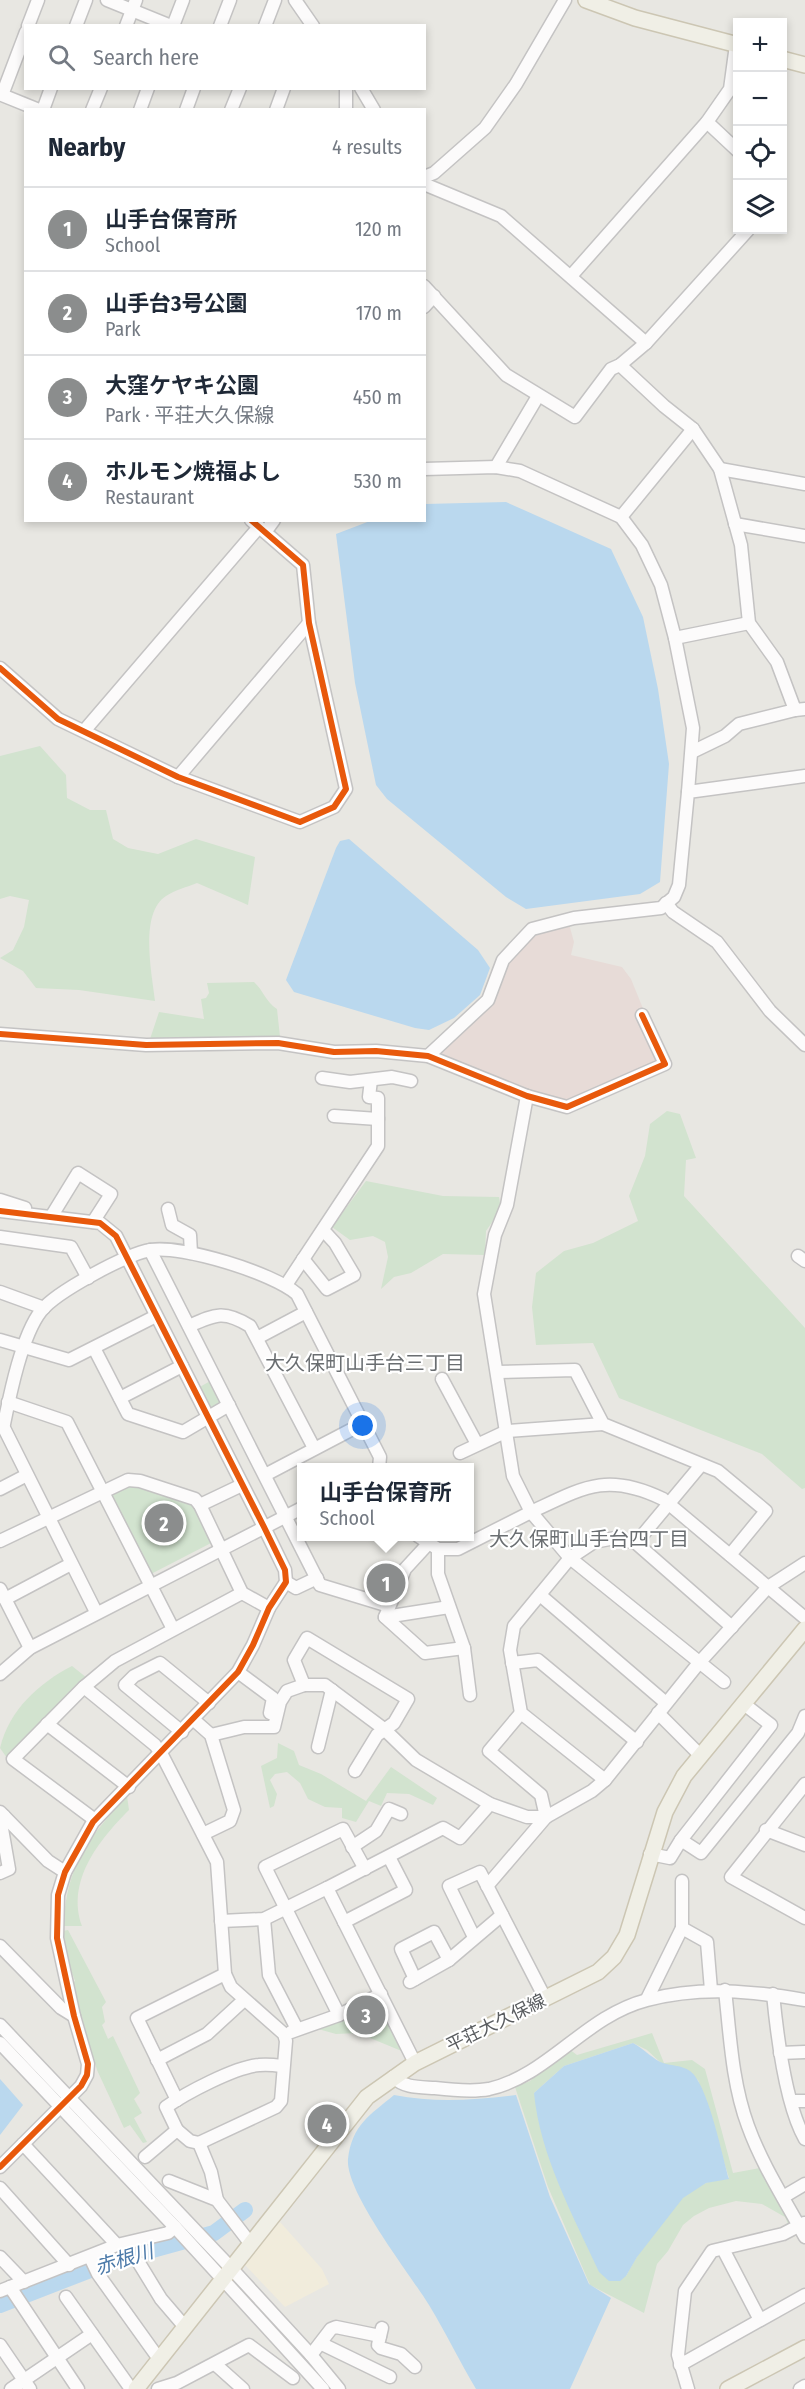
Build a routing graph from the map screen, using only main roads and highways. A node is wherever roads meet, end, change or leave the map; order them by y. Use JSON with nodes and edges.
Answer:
{"nodes":[{"id":1,"x":592,"y":1,"type":"edge"},
{"id":2,"x":733,"y":44,"type":"edge"},
{"id":3,"x":787,"y":60,"type":"edge"},
{"id":4,"x":805,"y":65,"type":"edge"},
{"id":5,"x":805,"y":1629,"type":"edge"},
{"id":6,"x":805,"y":2348,"type":"edge"},
{"id":7,"x":737,"y":2387,"type":"edge"},
{"id":8,"x":136,"y":2389,"type":"edge"}],
"edges":[{"from":1,"to":2,"type":"main road"},
{"from":3,"to":4,"type":"main road"},
{"from":5,"to":8,"type":"main road","name":"平荘大久保線"},
{"from":6,"to":7,"type":"main road"}]}
